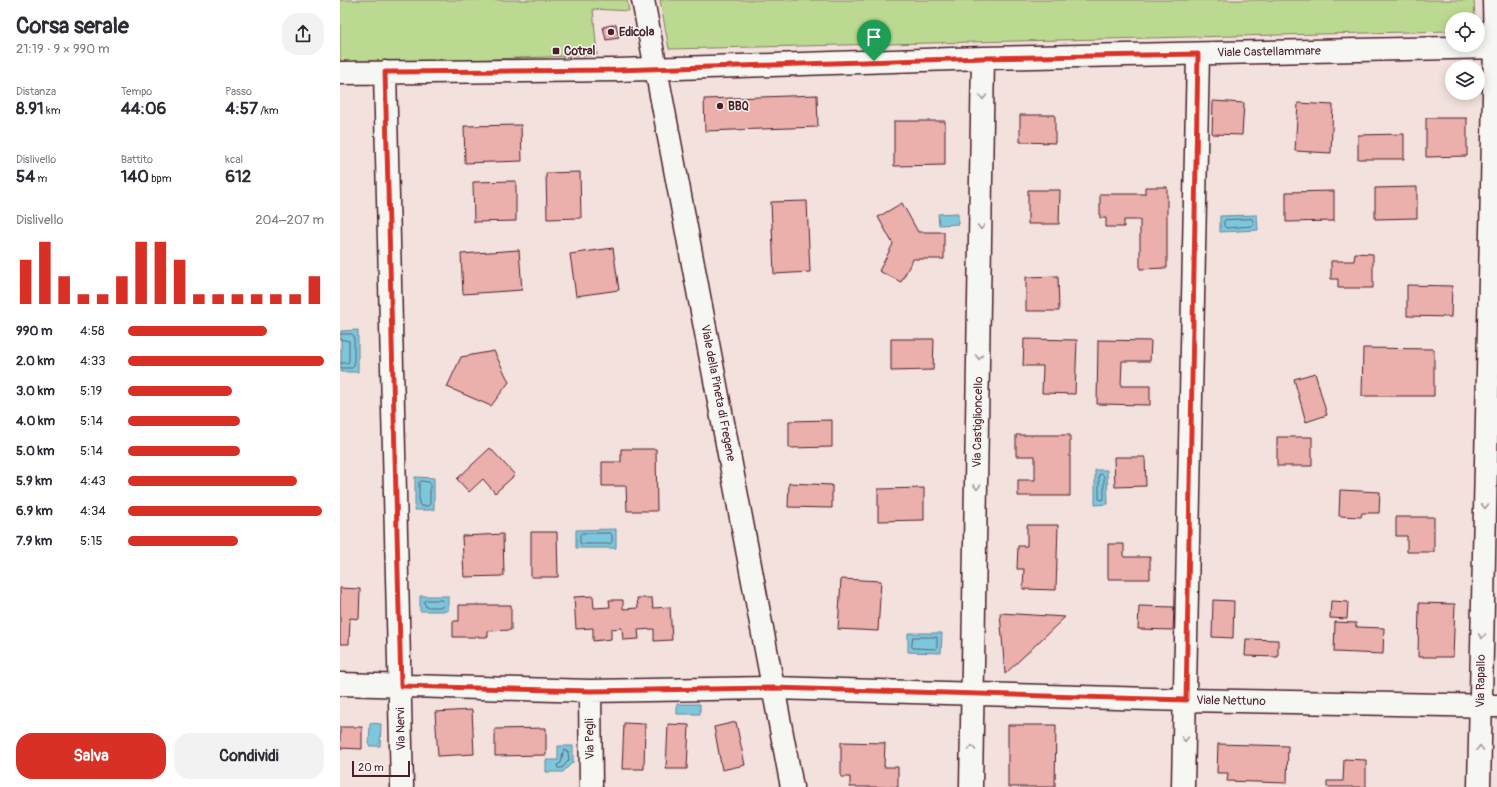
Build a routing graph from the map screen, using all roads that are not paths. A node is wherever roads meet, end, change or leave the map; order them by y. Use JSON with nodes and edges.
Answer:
{"nodes":[{"id":1,"x":643,"y":0,"type":"edge"},
{"id":2,"x":1494,"y":0,"type":"edge"},
{"id":3,"x":1496,"y":47,"type":"edge"},
{"id":4,"x":1198,"y":54,"type":"junction"},
{"id":5,"x":984,"y":58,"type":"junction"},
{"id":6,"x":656,"y":69,"type":"junction"},
{"id":7,"x":385,"y":72,"type":"junction"},
{"id":8,"x":340,"y":73,"type":"edge"},
{"id":9,"x":340,"y":684,"type":"edge"},
{"id":10,"x":401,"y":686,"type":"junction"},
{"id":11,"x":774,"y":688,"type":"junction"},
{"id":12,"x":590,"y":691,"type":"junction"},
{"id":13,"x":973,"y":694,"type":"junction"},
{"id":14,"x":1186,"y":700,"type":"junction"},
{"id":15,"x":1489,"y":706,"type":"edge"},
{"id":16,"x":402,"y":787,"type":"edge"},
{"id":17,"x":591,"y":787,"type":"edge"},
{"id":18,"x":792,"y":787,"type":"edge"},
{"id":19,"x":971,"y":787,"type":"edge"},
{"id":20,"x":1183,"y":787,"type":"edge"},
{"id":21,"x":1479,"y":787,"type":"edge"}],
"edges":[{"from":1,"to":6,"type":"street","name":"Viale della Pineta di Fregene"},
{"from":2,"to":3,"type":"street","name":"Via Rapallo"},
{"from":3,"to":4,"type":"street","name":"Viale Castellammare"},
{"from":3,"to":15,"type":"street","name":"Via Rapallo","one_way":true},
{"from":4,"to":5,"type":"street","name":"Viale Castellammare"},
{"from":4,"to":14,"type":"street"},
{"from":5,"to":6,"type":"street","name":"Viale Castellammare"},
{"from":5,"to":13,"type":"street","name":"Via Castiglioncello","one_way":true},
{"from":6,"to":7,"type":"street","name":"Viale Castellammare"},
{"from":6,"to":11,"type":"street","name":"Viale della Pineta di Fregene"},
{"from":7,"to":8,"type":"street","name":"Viale Castellammare"},
{"from":7,"to":10,"type":"street","name":"Via Nervi"},
{"from":9,"to":10,"type":"street","name":"Viale Nettuno"},
{"from":10,"to":12,"type":"street","name":"Viale Nettuno"},
{"from":10,"to":16,"type":"street","name":"Via Nervi"},
{"from":11,"to":12,"type":"street","name":"Viale Nettuno"},
{"from":11,"to":13,"type":"street","name":"Viale Nettuno"},
{"from":11,"to":18,"type":"street","name":"Viale della Pineta di Fregene"},
{"from":12,"to":17,"type":"street","name":"Via Pegli"},
{"from":13,"to":14,"type":"street","name":"Viale Nettuno"},
{"from":19,"to":13,"type":"street","name":"Via Castiglioncello","one_way":true},
{"from":14,"to":15,"type":"street","name":"Viale Nettuno"},
{"from":14,"to":20,"type":"street","one_way":true},
{"from":21,"to":15,"type":"street","name":"Via Rapallo","one_way":true}]}
